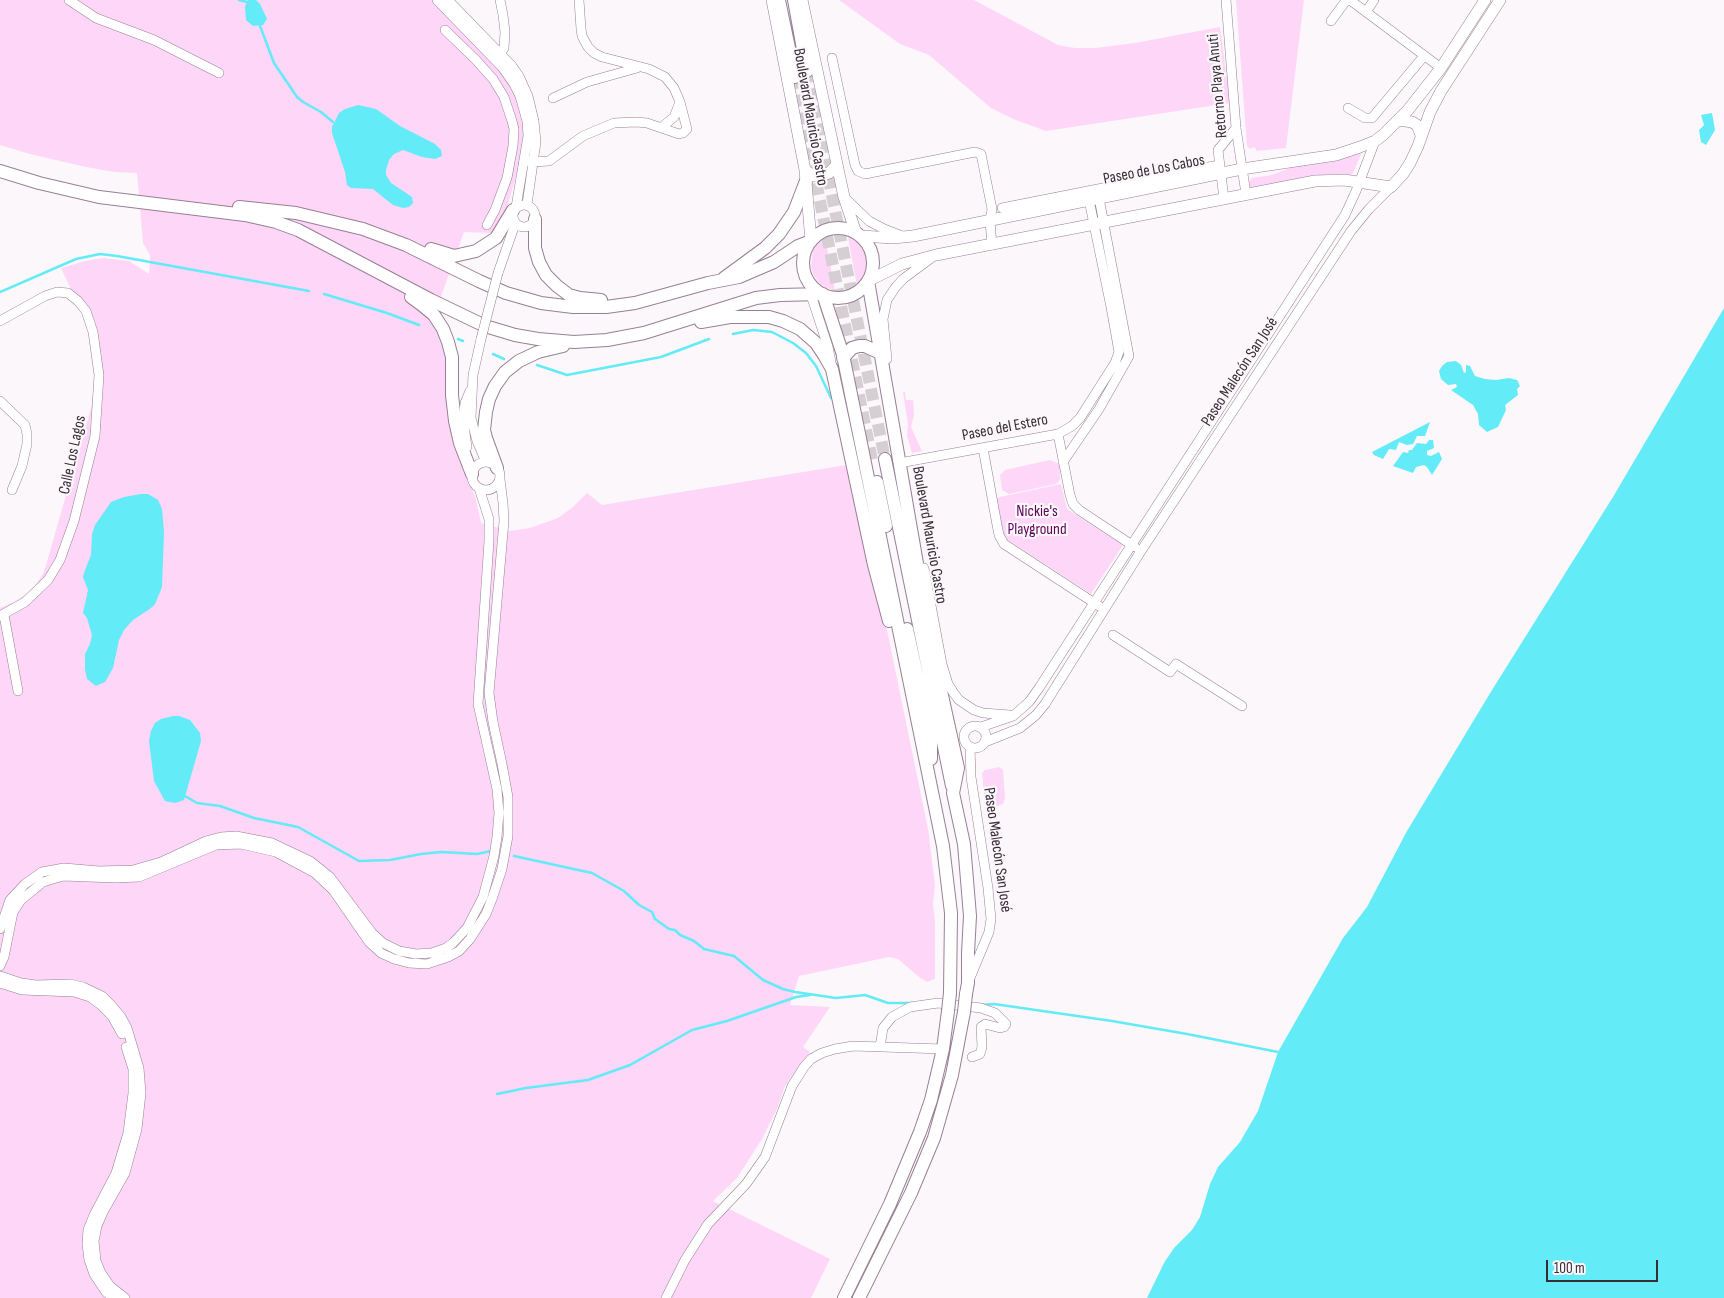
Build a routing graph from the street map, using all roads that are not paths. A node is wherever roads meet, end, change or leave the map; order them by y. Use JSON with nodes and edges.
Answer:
{"nodes":[{"id":1,"x":69,"y":0,"type":"edge"},
{"id":2,"x":437,"y":0,"type":"edge"},
{"id":3,"x":448,"y":0,"type":"edge"},
{"id":4,"x":500,"y":0,"type":"edge"},
{"id":5,"x":579,"y":0,"type":"edge"},
{"id":6,"x":772,"y":0,"type":"edge"},
{"id":7,"x":779,"y":0,"type":"edge"},
{"id":8,"x":794,"y":0,"type":"edge"},
{"id":9,"x":802,"y":0,"type":"edge"},
{"id":10,"x":1226,"y":0,"type":"edge"},
{"id":11,"x":1374,"y":0,"type":"edge"},
{"id":12,"x":1485,"y":0,"type":"edge"},
{"id":13,"x":1500,"y":0,"type":"edge"},
{"id":14,"x":1366,"y":12,"type":"junction"},
{"id":15,"x":1331,"y":21,"type":"dead end"},
{"id":16,"x":445,"y":30,"type":"dead end"},
{"id":17,"x":499,"y":56,"type":"junction"},
{"id":18,"x":1424,"y":56,"type":"junction"},
{"id":19,"x":832,"y":58,"type":"dead end"},
{"id":20,"x":640,"y":67,"type":"junction"},
{"id":21,"x":1440,"y":68,"type":"junction"},
{"id":22,"x":807,"y":71,"type":"tunnel mouth"},
{"id":23,"x":219,"y":73,"type":"dead end"},
{"id":24,"x":795,"y":77,"type":"tunnel mouth"},
{"id":25,"x":553,"y":98,"type":"dead end"},
{"id":26,"x":680,"y":102,"type":"junction"},
{"id":27,"x":1348,"y":108,"type":"dead end"},
{"id":28,"x":1399,"y":120,"type":"junction"},
{"id":29,"x":662,"y":127,"type":"junction"},
{"id":30,"x":1236,"y":128,"type":"junction"},
{"id":31,"x":514,"y":129,"type":"junction"},
{"id":32,"x":532,"y":130,"type":"junction"},
{"id":33,"x":1421,"y":135,"type":"junction"},
{"id":34,"x":1374,"y":141,"type":"junction"},
{"id":35,"x":528,"y":161,"type":"junction"},
{"id":36,"x":837,"y":165,"type":"junction"},
{"id":37,"x":1220,"y":169,"type":"junction"},
{"id":38,"x":1242,"y":169,"type":"junction"},
{"id":39,"x":1,"y":170,"type":"edge"},
{"id":40,"x":805,"y":175,"type":"junction"},
{"id":41,"x":1360,"y":182,"type":"junction"},
{"id":42,"x":1391,"y":187,"type":"junction"},
{"id":43,"x":1246,"y":194,"type":"junction"},
{"id":44,"x":844,"y":197,"type":"junction"},
{"id":45,"x":1224,"y":198,"type":"junction"},
{"id":46,"x":1094,"y":199,"type":"junction"},
{"id":47,"x":527,"y":204,"type":"junction"},
{"id":48,"x":218,"y":208,"type":"junction"},
{"id":49,"x":1002,"y":208,"type":"dead end"},
{"id":50,"x":514,"y":213,"type":"junction"},
{"id":51,"x":990,"y":221,"type":"junction"},
{"id":52,"x":532,"y":222,"type":"junction"},
{"id":53,"x":1099,"y":224,"type":"junction"},
{"id":54,"x":487,"y":225,"type":"dead end"},
{"id":55,"x":859,"y":234,"type":"junction"},
{"id":56,"x":905,"y":237,"type":"junction"},
{"id":57,"x":811,"y":241,"type":"junction"},
{"id":58,"x":508,"y":244,"type":"junction"},
{"id":59,"x":992,"y":245,"type":"junction"},
{"id":60,"x":936,"y":255,"type":"junction"},
{"id":61,"x":720,"y":281,"type":"junction"},
{"id":62,"x":868,"y":281,"type":"junction"},
{"id":63,"x":817,"y":295,"type":"junction"},
{"id":64,"x":658,"y":298,"type":"junction"},
{"id":65,"x":1116,"y":306,"type":"junction"},
{"id":66,"x":0,"y":321,"type":"edge"},
{"id":67,"x":664,"y":326,"type":"junction"},
{"id":68,"x":590,"y":342,"type":"junction"},
{"id":69,"x":880,"y":353,"type":"junction"},
{"id":70,"x":843,"y":358,"type":"junction"},
{"id":71,"x":832,"y":369,"type":"junction"},
{"id":72,"x":472,"y":384,"type":"junction"},
{"id":73,"x":0,"y":401,"type":"edge"},
{"id":74,"x":1087,"y":406,"type":"junction"},
{"id":75,"x":1097,"y":412,"type":"junction"},
{"id":76,"x":1205,"y":431,"type":"junction"},
{"id":77,"x":1058,"y":434,"type":"junction"},
{"id":78,"x":1216,"y":438,"type":"junction"},
{"id":79,"x":983,"y":448,"type":"junction"},
{"id":80,"x":885,"y":459,"type":"tunnel mouth"},
{"id":81,"x":872,"y":460,"type":"tunnel mouth"},
{"id":82,"x":486,"y":462,"type":"junction"},
{"id":83,"x":905,"y":462,"type":"junction"},
{"id":84,"x":1064,"y":462,"type":"junction"},
{"id":85,"x":474,"y":470,"type":"junction"},
{"id":86,"x":498,"y":474,"type":"junction"},
{"id":87,"x":479,"y":488,"type":"junction"},
{"id":88,"x":12,"y":490,"type":"dead end"},
{"id":89,"x":1132,"y":545,"type":"junction"},
{"id":90,"x":1141,"y":550,"type":"junction"},
{"id":91,"x":488,"y":573,"type":"junction"},
{"id":92,"x":499,"y":574,"type":"junction"},
{"id":93,"x":930,"y":597,"type":"junction"},
{"id":94,"x":1094,"y":603,"type":"junction"},
{"id":95,"x":1104,"y":609,"type":"junction"},
{"id":96,"x":2,"y":615,"type":"edge"},
{"id":97,"x":1113,"y":635,"type":"dead end"},
{"id":98,"x":932,"y":650,"type":"junction"},
{"id":99,"x":904,"y":656,"type":"junction"},
{"id":100,"x":18,"y":691,"type":"dead end"},
{"id":101,"x":1242,"y":706,"type":"dead end"},
{"id":102,"x":1013,"y":716,"type":"junction"},
{"id":103,"x":981,"y":727,"type":"junction"},
{"id":104,"x":985,"y":742,"type":"junction"},
{"id":105,"x":970,"y":747,"type":"junction"},
{"id":106,"x":932,"y":791,"type":"junction"},
{"id":107,"x":954,"y":793,"type":"junction"},
{"id":108,"x":28,"y":887,"type":"junction"},
{"id":109,"x":0,"y":929,"type":"edge"},
{"id":110,"x":2,"y":950,"type":"edge"},
{"id":111,"x":447,"y":953,"type":"junction"},
{"id":112,"x":0,"y":966,"type":"edge"},
{"id":113,"x":0,"y":976,"type":"edge"},
{"id":114,"x":0,"y":983,"type":"edge"},
{"id":115,"x":967,"y":989,"type":"junction"},
{"id":116,"x":880,"y":1047,"type":"junction"},
{"id":117,"x":943,"y":1049,"type":"junction"},
{"id":118,"x":972,"y":1057,"type":"dead end"},
{"id":119,"x":104,"y":1283,"type":"junction"},
{"id":120,"x":113,"y":1298,"type":"edge"},
{"id":121,"x":125,"y":1298,"type":"edge"},
{"id":122,"x":666,"y":1298,"type":"edge"},
{"id":123,"x":844,"y":1298,"type":"edge"},
{"id":124,"x":859,"y":1298,"type":"edge"}],
"edges":[{"from":1,"to":23,"type":"street"},
{"from":2,"to":17,"type":"street"},
{"from":3,"to":17,"type":"street"},
{"from":4,"to":17,"type":"street"},
{"from":5,"to":20,"type":"street"},
{"from":6,"to":40,"type":"main road","name":"Boulevard Mauricio Castro"},
{"from":7,"to":24,"type":"highway","name":"Boulevard Mauricio Castro"},
{"from":8,"to":22,"type":"highway","name":"Boulevard Mauricio Castro"},
{"from":9,"to":36,"type":"main road","name":"Boulevard Mauricio Castro"},
{"from":10,"to":30,"type":"street","name":"Retorno Playa Anuti"},
{"from":11,"to":14,"type":"street"},
{"from":12,"to":21,"type":"main road"},
{"from":13,"to":33,"type":"main road","name":"Paseo Malecón San José"},
{"from":14,"to":15,"type":"street"},
{"from":14,"to":18,"type":"street"},
{"from":16,"to":31,"type":"street"},
{"from":17,"to":32,"type":"street"},
{"from":18,"to":21,"type":"street"},
{"from":18,"to":27,"type":"street"},
{"from":19,"to":51,"type":"street"},
{"from":20,"to":25,"type":"street"},
{"from":20,"to":26,"type":"street"},
{"from":21,"to":28,"type":"main road","name":"Paseo de Los Cabos"},
{"from":26,"to":29,"type":"street"},
{"from":26,"to":29,"type":"street"},
{"from":28,"to":33,"type":"main road"},
{"from":28,"to":34,"type":"main road","name":"Paseo de Los Cabos"},
{"from":29,"to":35,"type":"street"},
{"from":30,"to":37,"type":"street"},
{"from":30,"to":38,"type":"street","name":"Retorno Playa Anuti"},
{"from":31,"to":32,"type":"street"},
{"from":31,"to":54,"type":"street"},
{"from":32,"to":35,"type":"street"},
{"from":33,"to":42,"type":"main road","name":"Paseo Malecón San José"},
{"from":34,"to":38,"type":"main road","name":"Paseo de Los Cabos"},
{"from":34,"to":41,"type":"street","name":"Paseo Malecón San José"},
{"from":35,"to":47,"type":"street"},
{"from":35,"to":50,"type":"street"},
{"from":36,"to":40,"type":"main road"},
{"from":36,"to":44,"type":"main road","name":"Boulevard Mauricio Castro"},
{"from":37,"to":38,"type":"main road","name":"Paseo de Los Cabos"},
{"from":37,"to":45,"type":"street"},
{"from":37,"to":46,"type":"main road","name":"Paseo de Los Cabos"},
{"from":37,"to":49,"type":"street"},
{"from":38,"to":43,"type":"street","name":"Retorno Playa Anuti"},
{"from":39,"to":48,"type":"highway"},
{"from":40,"to":57,"type":"main road","name":"Boulevard Mauricio Castro"},
{"from":40,"to":61,"type":"highway"},
{"from":41,"to":42,"type":"main road"},
{"from":41,"to":43,"type":"main road"},
{"from":41,"to":76,"type":"street","name":"Paseo Malecón San José"},
{"from":42,"to":78,"type":"street","name":"Paseo Malecón San José"},
{"from":43,"to":45,"type":"main road"},
{"from":44,"to":55,"type":"main road","name":"Boulevard Mauricio Castro"},
{"from":44,"to":56,"type":"street"},
{"from":45,"to":53,"type":"main road"},
{"from":46,"to":51,"type":"main road","name":"Paseo de Los Cabos"},
{"from":46,"to":53,"type":"street","name":"Paseo del Estero"},
{"from":47,"to":50,"type":"street"},
{"from":47,"to":52,"type":"street"},
{"from":48,"to":50,"type":"highway"},
{"from":48,"to":64,"type":"highway"},
{"from":48,"to":68,"type":"highway"},
{"from":48,"to":85,"type":"highway"},
{"from":50,"to":52,"type":"street"},
{"from":50,"to":58,"type":"street"},
{"from":51,"to":56,"type":"main road","name":"Paseo de Los Cabos"},
{"from":51,"to":59,"type":"street"},
{"from":52,"to":58,"type":"street"},
{"from":52,"to":64,"type":"highway"},
{"from":53,"to":59,"type":"main road"},
{"from":53,"to":65,"type":"street","name":"Paseo del Estero"},
{"from":55,"to":56,"type":"main road","name":"Paseo de Los Cabos"},
{"from":55,"to":57,"type":"highway"},
{"from":55,"to":62,"type":"highway"},
{"from":57,"to":61,"type":"highway"},
{"from":57,"to":63,"type":"highway"},
{"from":58,"to":72,"type":"street","bridge":true},
{"from":59,"to":60,"type":"main road"},
{"from":60,"to":62,"type":"main road"},
{"from":60,"to":83,"type":"street"},
{"from":61,"to":64,"type":"highway"},
{"from":62,"to":63,"type":"highway"},
{"from":62,"to":69,"type":"highway","name":"Boulevard Mauricio Castro"},
{"from":63,"to":67,"type":"highway"},
{"from":63,"to":70,"type":"highway"},
{"from":63,"to":71,"type":"street"},
{"from":65,"to":74,"type":"street","name":"Paseo del Estero"},
{"from":65,"to":75,"type":"street","name":"Paseo del Estero"},
{"from":66,"to":96,"type":"street","name":"Calle Los Lagos"},
{"from":67,"to":68,"type":"highway"},
{"from":67,"to":71,"type":"highway"},
{"from":68,"to":86,"type":"highway"},
{"from":69,"to":70,"type":"highway"},
{"from":69,"to":98,"type":"highway","name":"Boulevard Mauricio Castro"},
{"from":70,"to":99,"type":"highway"},
{"from":71,"to":99,"type":"highway"},
{"from":72,"to":82,"type":"street"},
{"from":72,"to":85,"type":"street"},
{"from":73,"to":88,"type":"street"},
{"from":74,"to":75,"type":"street"},
{"from":74,"to":77,"type":"street","name":"Paseo del Estero"},
{"from":75,"to":84,"type":"street","name":"Paseo del Estero"},
{"from":76,"to":78,"type":"street"},
{"from":76,"to":89,"type":"street","name":"Paseo Malecón San José"},
{"from":77,"to":79,"type":"street","name":"Paseo del Estero"},
{"from":77,"to":84,"type":"street"},
{"from":78,"to":90,"type":"street","name":"Paseo Malecón San José"},
{"from":79,"to":83,"type":"street","name":"Paseo del Estero"},
{"from":79,"to":94,"type":"street"},
{"from":80,"to":107,"type":"highway","name":"Boulevard Mauricio Castro"},
{"from":81,"to":106,"type":"highway"},
{"from":82,"to":85,"type":"street"},
{"from":82,"to":86,"type":"street"},
{"from":83,"to":93,"type":"street"},
{"from":84,"to":89,"type":"street"},
{"from":85,"to":87,"type":"street"},
{"from":86,"to":87,"type":"street"},
{"from":86,"to":92,"type":"street"},
{"from":87,"to":91,"type":"street"},
{"from":89,"to":90,"type":"street"},
{"from":89,"to":94,"type":"street","name":"Paseo Malecón San José"},
{"from":90,"to":95,"type":"street","name":"Paseo Malecón San José"},
{"from":91,"to":92,"type":"street"},
{"from":91,"to":111,"type":"street"},
{"from":92,"to":111,"type":"street"},
{"from":93,"to":98,"type":"highway"},
{"from":93,"to":102,"type":"street"},
{"from":94,"to":95,"type":"street"},
{"from":94,"to":102,"type":"street","name":"Paseo Malecón San José"},
{"from":95,"to":104,"type":"street","name":"Paseo Malecón San José"},
{"from":96,"to":100,"type":"street"},
{"from":97,"to":101,"type":"street"},
{"from":98,"to":107,"type":"highway","name":"Boulevard Mauricio Castro"},
{"from":99,"to":106,"type":"highway"},
{"from":102,"to":103,"type":"street","name":"Paseo Malecón San José"},
{"from":103,"to":104,"type":"street"},
{"from":103,"to":105,"type":"street"},
{"from":104,"to":105,"type":"street"},
{"from":105,"to":115,"type":"street","name":"Paseo Malecón San José"},
{"from":106,"to":117,"type":"highway","bridge":true},
{"from":107,"to":115,"type":"highway","name":"Boulevard Mauricio Castro"},
{"from":108,"to":109,"type":"street"},
{"from":108,"to":110,"type":"street"},
{"from":108,"to":111,"type":"street"},
{"from":110,"to":112,"type":"street"},
{"from":113,"to":119,"type":"street"},
{"from":114,"to":119,"type":"street"},
{"from":115,"to":124,"type":"highway","name":"Boulevard Mauricio Castro","bridge":true},
{"from":116,"to":117,"type":"street"},
{"from":116,"to":118,"type":"street"},
{"from":116,"to":122,"type":"street"},
{"from":117,"to":123,"type":"highway"},
{"from":119,"to":120,"type":"street"},
{"from":119,"to":121,"type":"street"}]}
